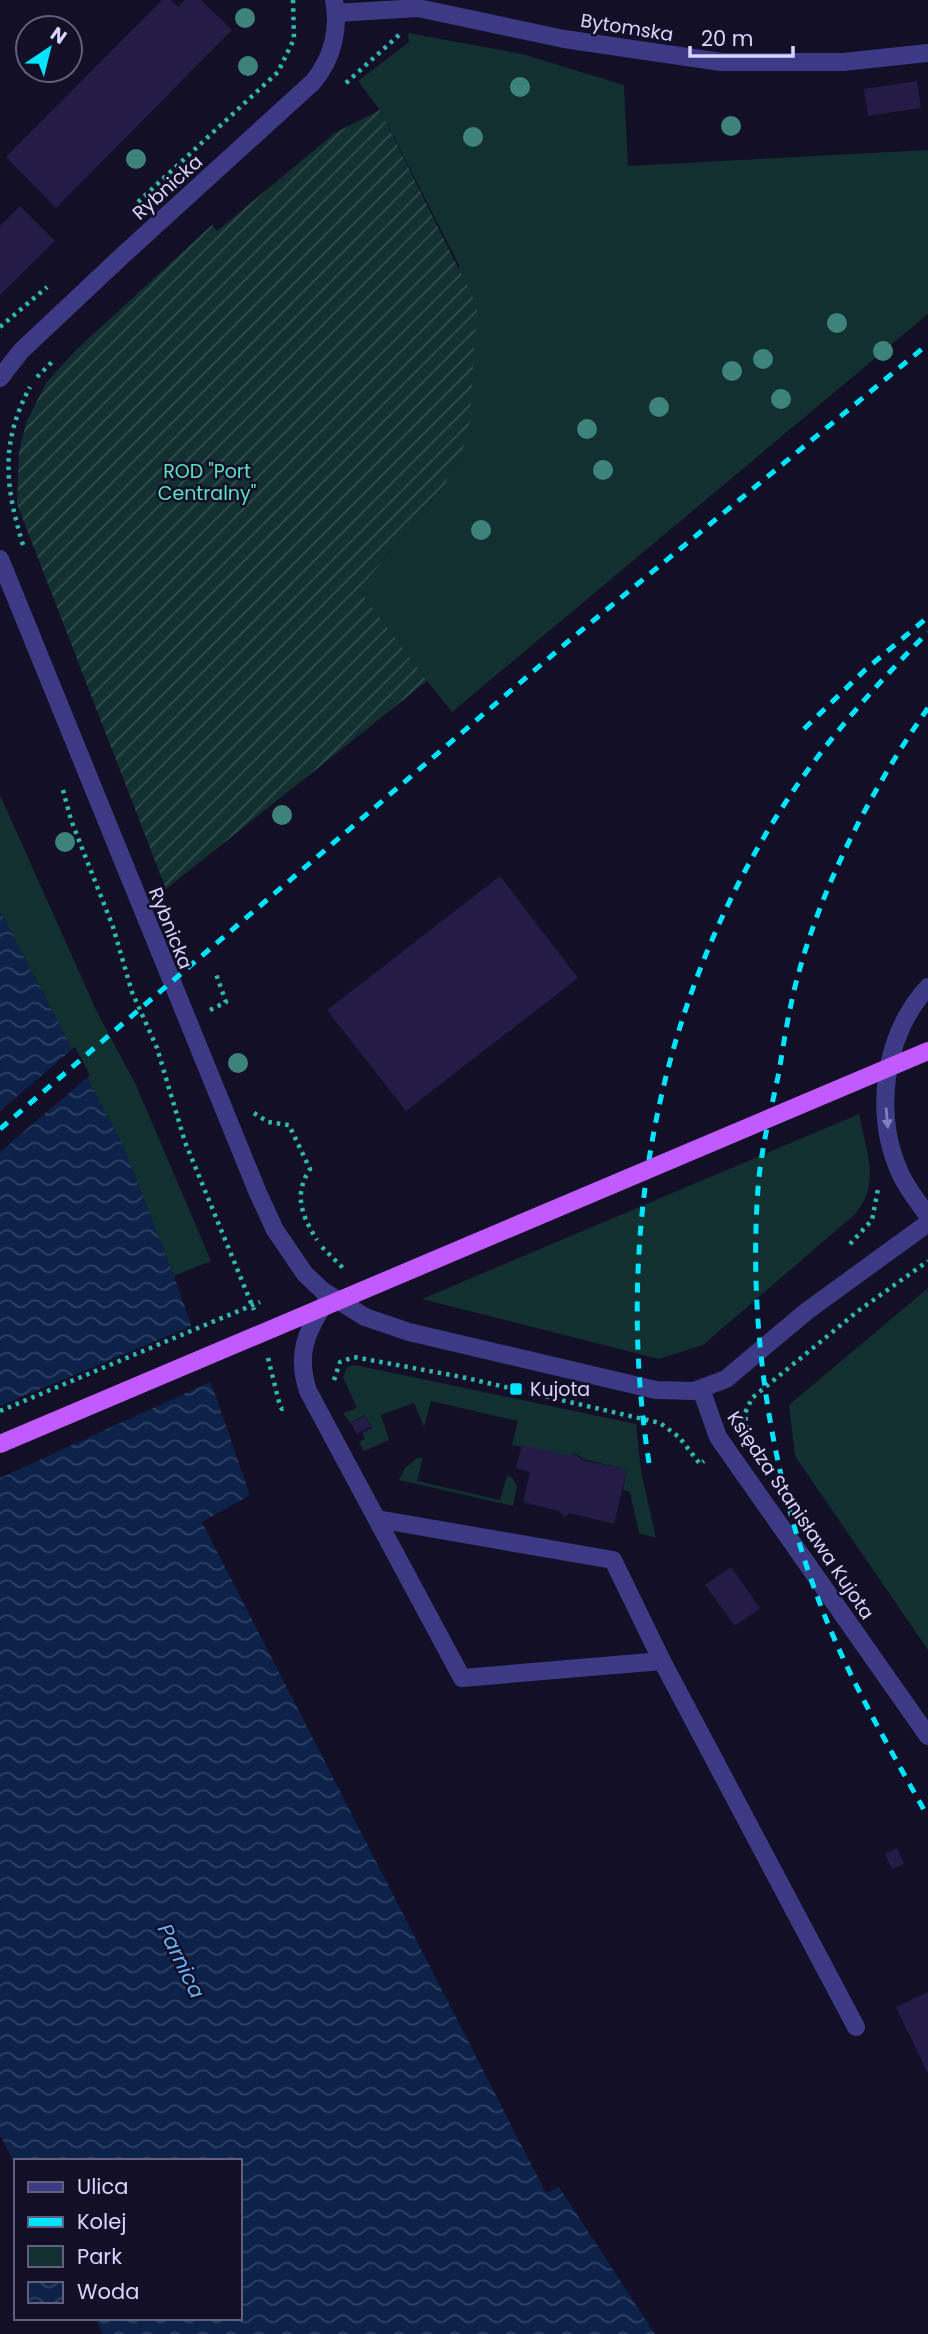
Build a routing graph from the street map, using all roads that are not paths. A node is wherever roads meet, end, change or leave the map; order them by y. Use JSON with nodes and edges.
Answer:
{"nodes":[{"id":1,"x":430,"y":5,"type":"edge"},
{"id":2,"x":335,"y":7,"type":"edge"},
{"id":3,"x":928,"y":53,"type":"edge"},
{"id":4,"x":0,"y":378,"type":"edge"},
{"id":5,"x":0,"y":559,"type":"edge"},
{"id":6,"x":928,"y":987,"type":"edge"},
{"id":7,"x":928,"y":1051,"type":"edge"},
{"id":8,"x":928,"y":1216,"type":"edge"},
{"id":9,"x":928,"y":1223,"type":"edge"},
{"id":10,"x":330,"y":1296,"type":"junction"},
{"id":11,"x":701,"y":1389,"type":"junction"},
{"id":12,"x":0,"y":1444,"type":"edge"},
{"id":13,"x":377,"y":1519,"type":"junction"},
{"id":14,"x":662,"y":1661,"type":"junction"},
{"id":15,"x":928,"y":1736,"type":"edge"},
{"id":16,"x":856,"y":2026,"type":"dead end"}],
"edges":[{"from":1,"to":2,"type":"street","name":"Bytomska"},
{"from":1,"to":3,"type":"street","name":"Bytomska"},
{"from":2,"to":4,"type":"street","name":"Rybnicka"},
{"from":5,"to":10,"type":"street","name":"Rybnicka"},
{"from":6,"to":8,"type":"street","one_way":true},
{"from":7,"to":12,"type":"main road","bridge":true},
{"from":9,"to":11,"type":"street"},
{"from":10,"to":11,"type":"street"},
{"from":10,"to":13,"type":"street"},
{"from":11,"to":15,"type":"street","name":"Księdza Stanisława Kujota"},
{"from":13,"to":14,"type":"street"},
{"from":13,"to":14,"type":"street"},
{"from":14,"to":16,"type":"street"}]}
